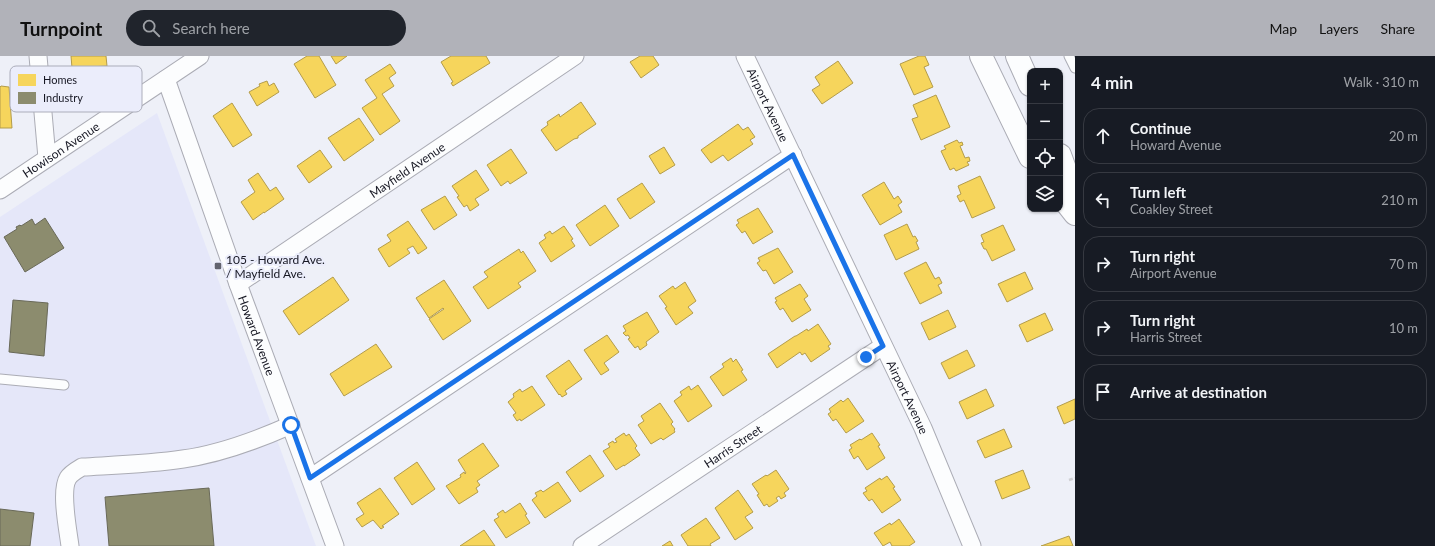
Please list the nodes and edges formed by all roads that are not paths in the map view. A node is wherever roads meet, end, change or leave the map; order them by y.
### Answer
1 (38, 56) edge
2 (200, 56) edge
3 (575, 56) edge
4 (745, 56) edge
5 (981, 56) edge
6 (1017, 56) edge
7 (1069, 56) edge
8 (39, 66) edge
9 (1075, 68) edge
10 (1027, 78) edge
11 (166, 79) junction
12 (142, 95) edge
13 (43, 112) edge
14 (116, 112) edge
15 (1027, 151) edge
16 (793, 155) junction
17 (47, 158) junction
18 (1063, 163) edge
19 (0, 190) edge
20 (1075, 196) edge
21 (1063, 199) edge
22 (1075, 214) edge
23 (238, 284) junction
24 (883, 346) junction
25 (0, 379) edge
26 (64, 385) dead end
27 (291, 425) junction
28 (310, 478) junction
29 (70, 546) edge
30 (335, 546) edge
31 (582, 546) edge
32 (972, 546) edge

1 - 8 street
2 - 11 street, Howison Avenue
3 - 23 street, Mayfield Avenue
4 - 16 street, Airport Avenue
5 - 15 main road
6 - 10 main road
7 - 9 lane
11 - 12 street, Howison Avenue
11 - 23 street, Howard Avenue
13 - 17 street
14 - 17 street, Howison Avenue
16 - 24 street, Airport Avenue
16 - 28 street
17 - 19 street, Howison Avenue
18 - 20 main road
21 - 22 main road
23 - 27 street, Howard Avenue
24 - 31 street, Harris Street
24 - 32 street, Airport Avenue
25 - 26 lane
27 - 28 street, Howard Avenue
27 - 29 street
28 - 30 street, Howard Avenue

